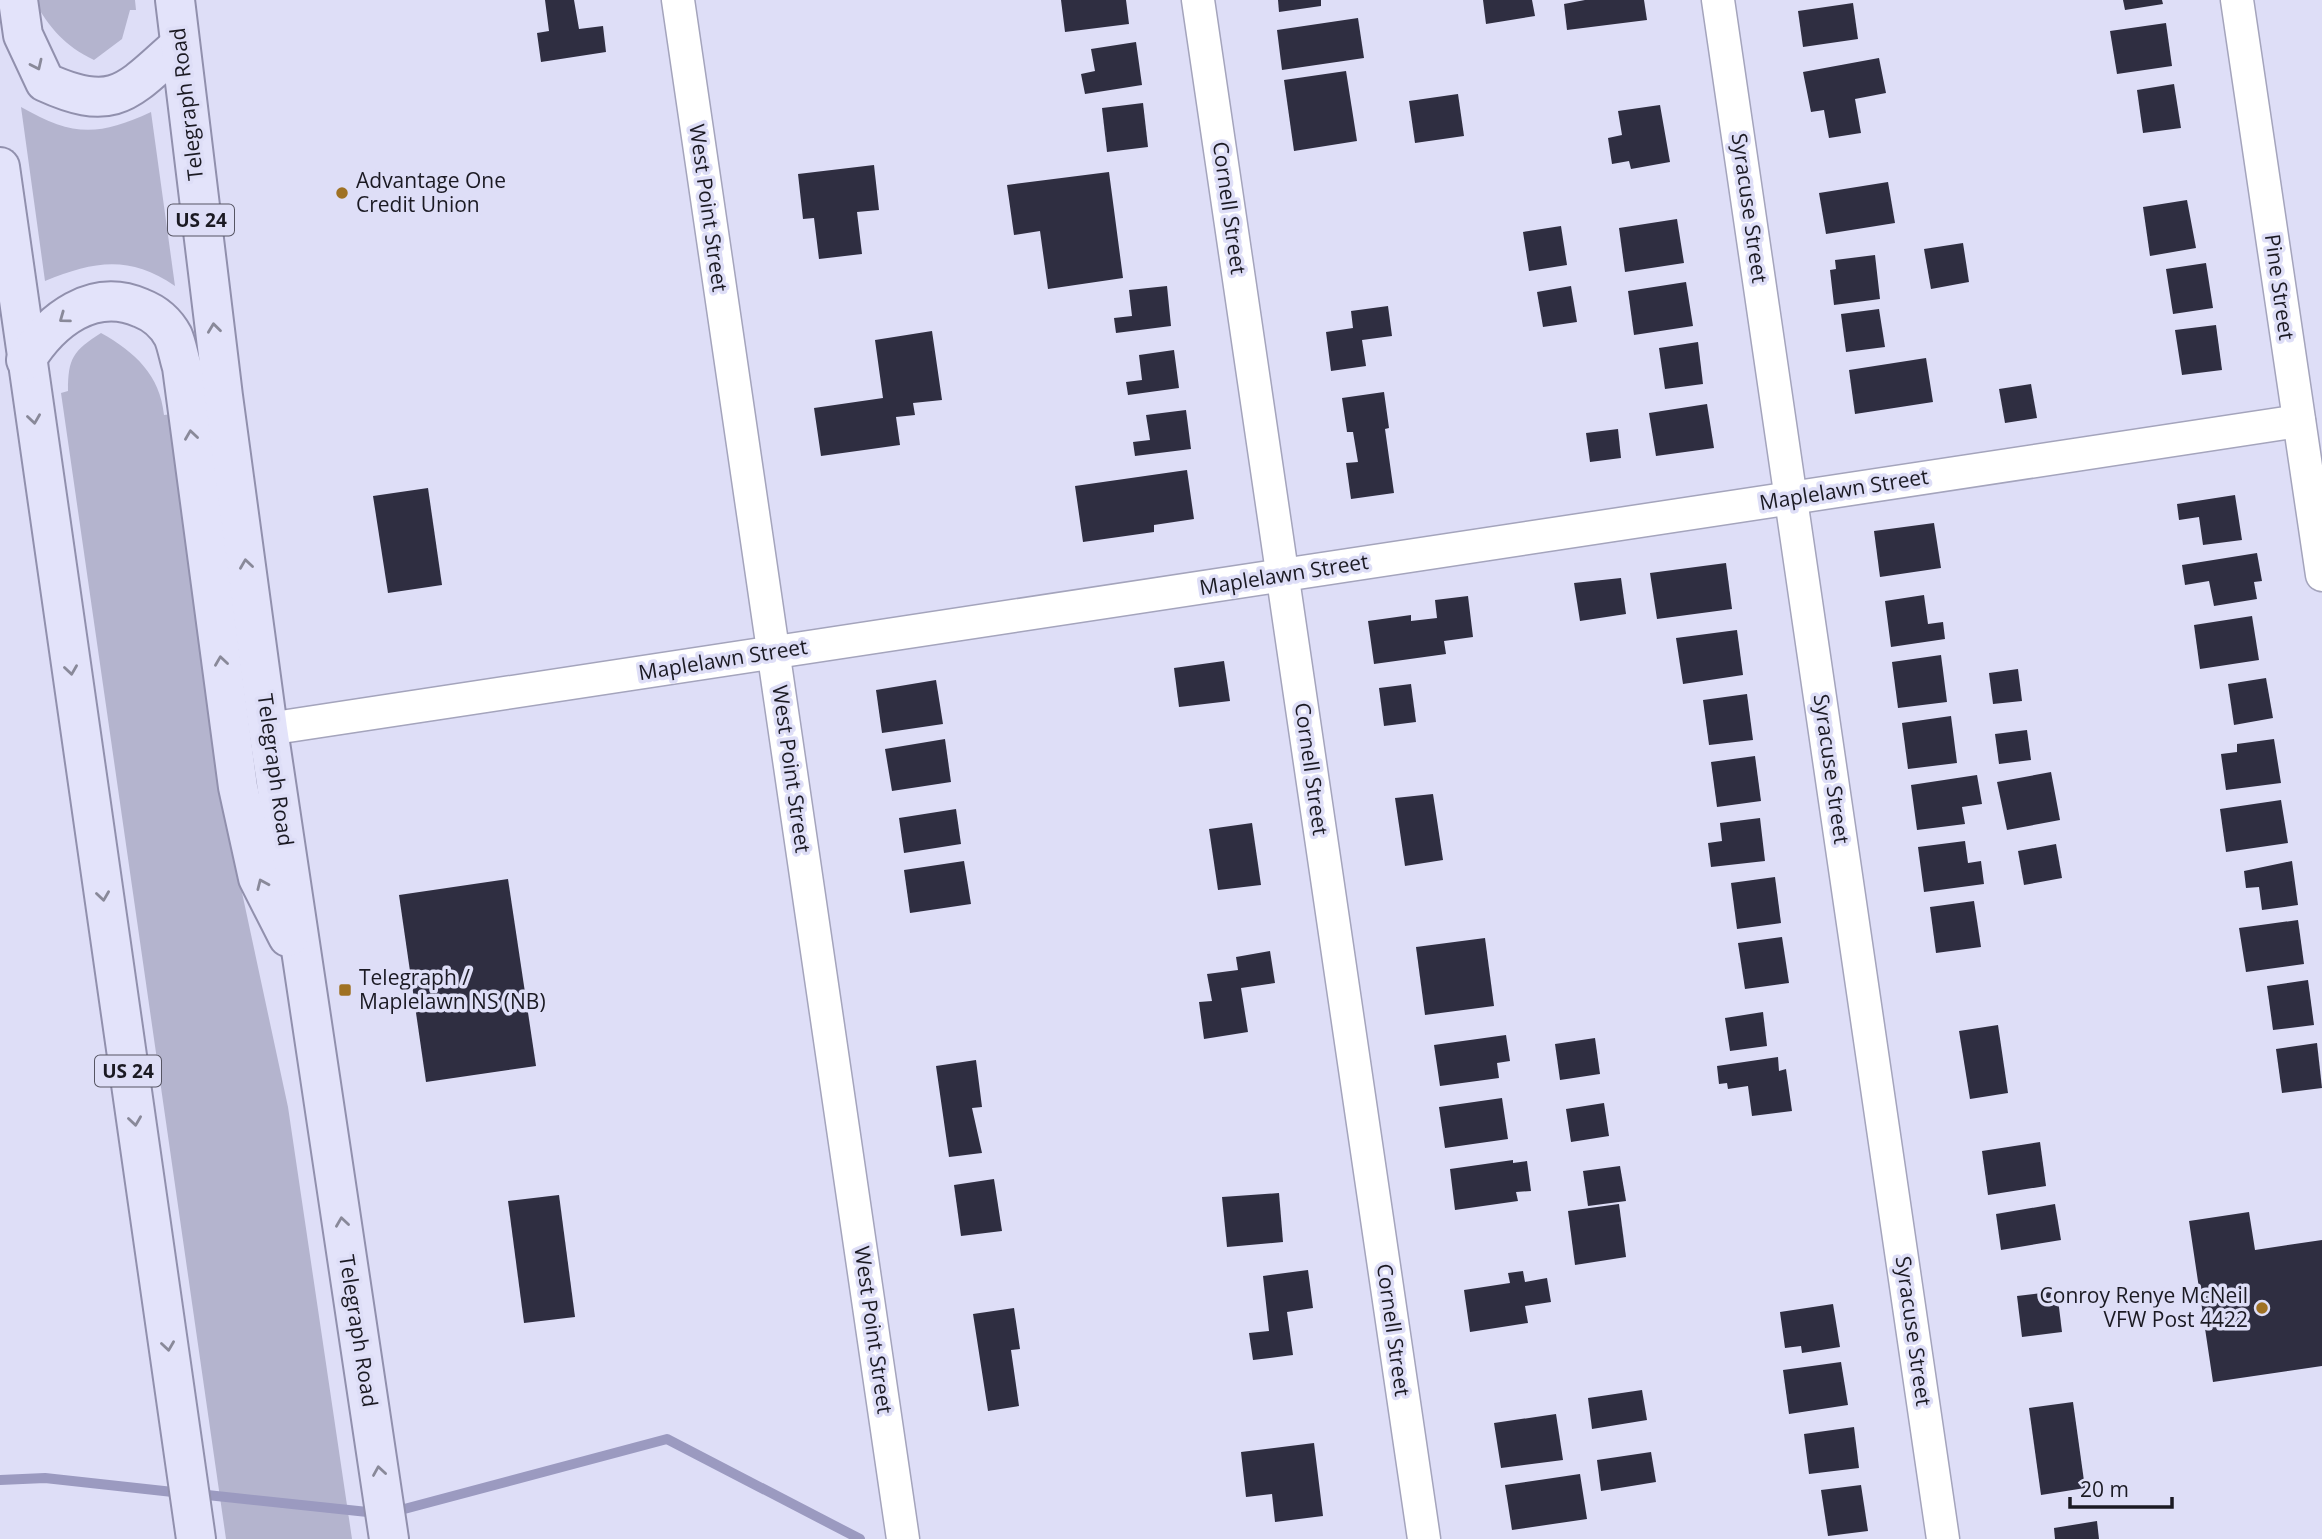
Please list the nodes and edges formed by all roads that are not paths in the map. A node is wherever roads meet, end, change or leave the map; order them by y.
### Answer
1 (18, 0) edge
2 (174, 0) edge
3 (678, 0) edge
4 (1198, 0) edge
5 (1718, 0) edge
6 (2237, 0) edge
7 (180, 45) junction
8 (0, 167) edge
9 (26, 360) junction
10 (2299, 421) junction
11 (1791, 498) junction
12 (1283, 575) junction
13 (2322, 575) edge
14 (774, 653) junction
15 (268, 729) junction
16 (304, 967) junction
17 (196, 1539) edge
18 (389, 1539) edge
19 (904, 1539) edge
20 (1424, 1539) edge
21 (1943, 1539) edge

1 -> 7 main road
2 - 7 main road, Telegraph Road / US 24
3 - 14 street, West Point Street
4 - 12 street, Cornell Street
5 - 11 street, Syracuse Street
6 - 10 street, Pine Street
15 -> 7 main road, Telegraph Road / US 24
8 - 9 main road, US 24
16 -> 9 main road
9 -> 17 main road, US 24
10 - 11 street, Maplelawn Street
10 - 13 street, Pine Street
11 - 12 street, Maplelawn Street
11 - 21 street, Syracuse Street
12 - 14 street, Maplelawn Street
12 - 20 street, Cornell Street
14 - 15 street, Maplelawn Street
14 - 19 street, West Point Street
15 - 16 main road, Telegraph Road / US 24
18 -> 16 main road, Telegraph Road / US 24

